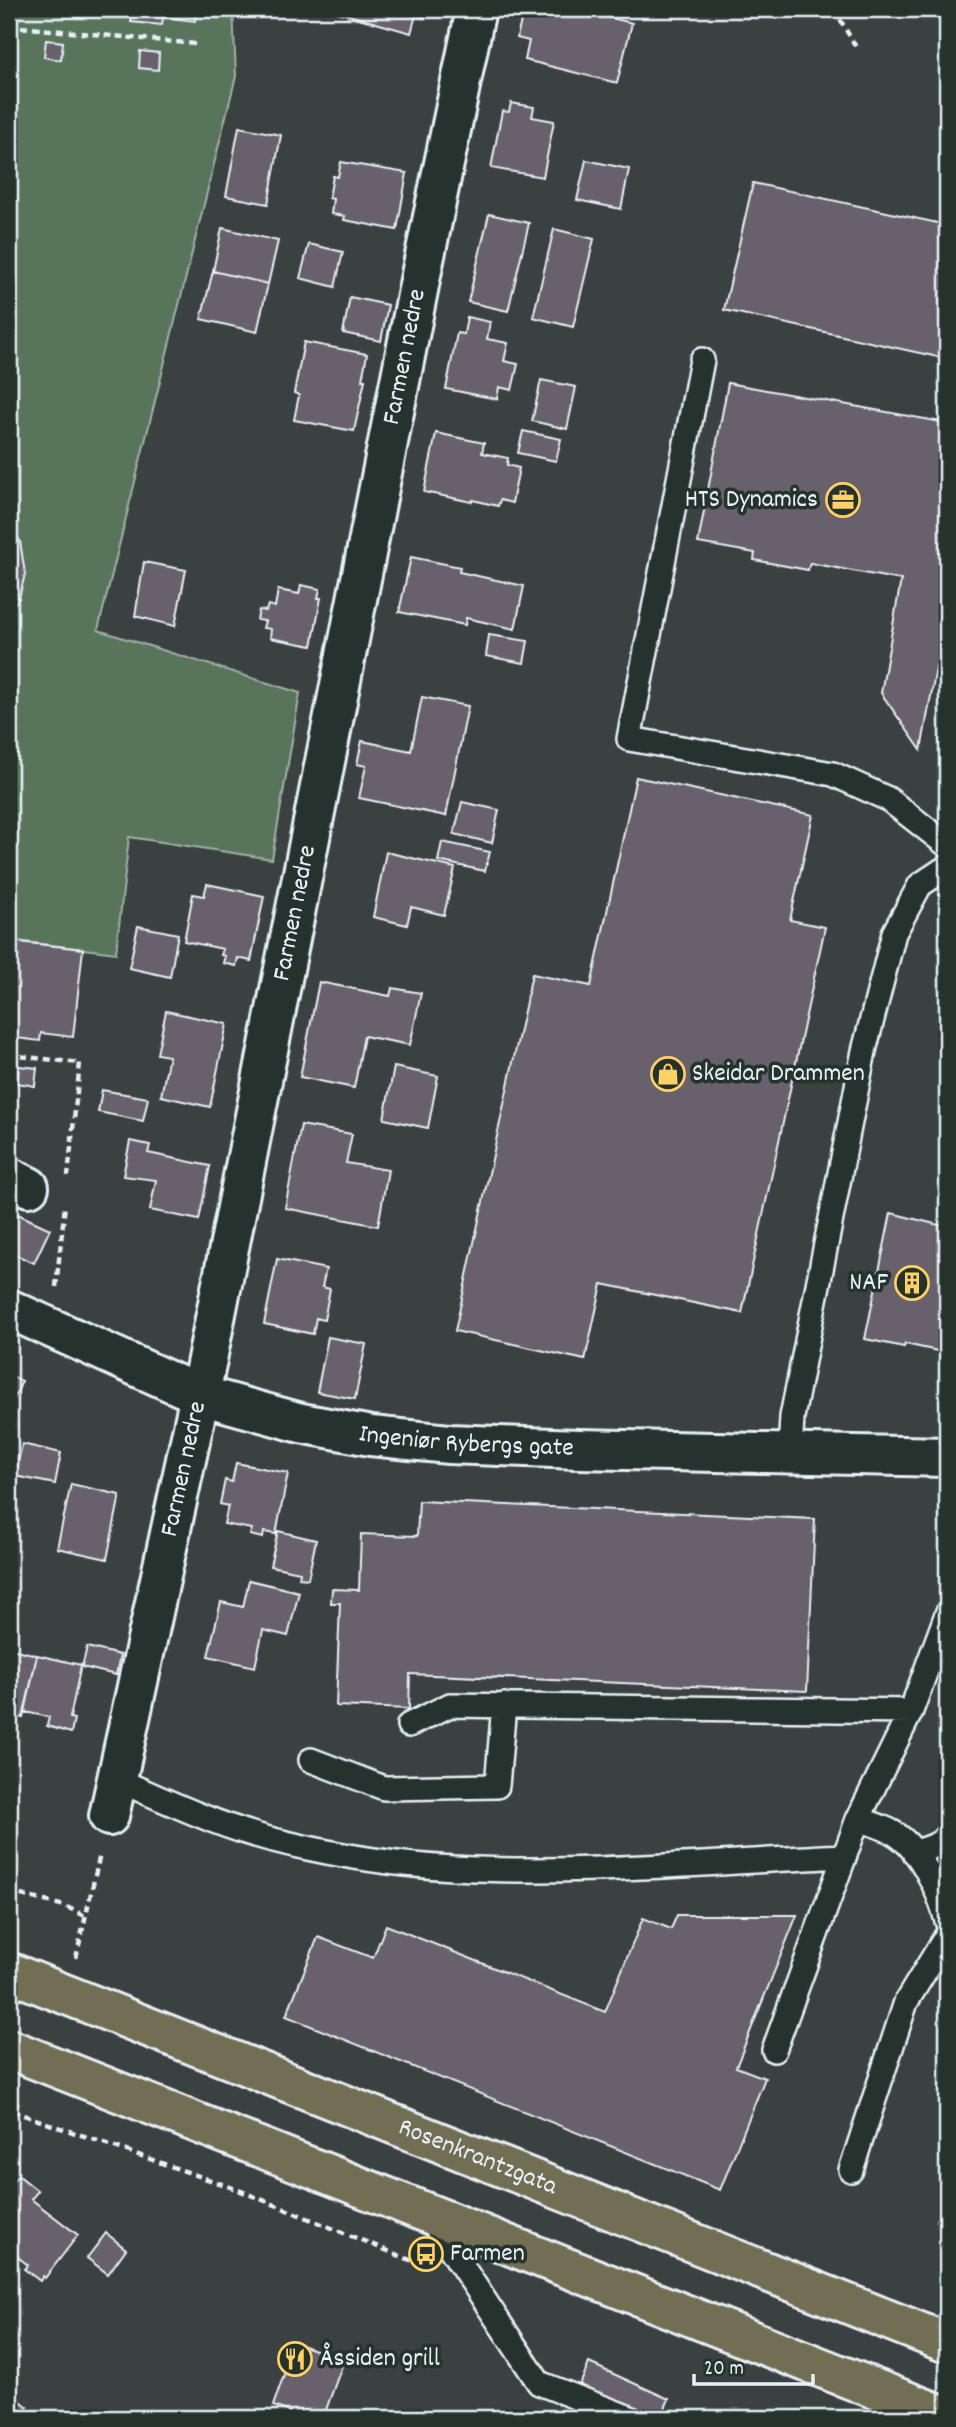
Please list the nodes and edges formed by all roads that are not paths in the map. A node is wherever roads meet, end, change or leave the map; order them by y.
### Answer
1 (476, 9) edge
2 (702, 360) dead end
3 (947, 845) edge
4 (947, 867) edge
5 (9, 1309) edge
6 (200, 1395) junction
7 (790, 1453) junction
8 (947, 1457) edge
9 (947, 1614) edge
10 (504, 1705) junction
11 (911, 1711) junction
12 (409, 1726) dead end
13 (311, 1760) dead end
14 (113, 1798) joint
15 (858, 1819) junction
16 (947, 1835) edge
17 (914, 1852) junction
18 (845, 1856) junction
19 (944, 1896) edge
20 (947, 1920) edge
21 (947, 1935) edge
22 (9, 1972) edge
23 (9, 2049) edge
24 (774, 2050) dead end
25 (851, 2170) dead end
26 (427, 2214) junction
27 (947, 2343) edge
28 (947, 2417) edge
29 (630, 2418) edge

1 - 6 street, Farmen nedre
2 - 3 lane
4 - 7 lane
5 - 6 street, Ingeniør Rybergs gate
6 - 7 street, Ingeniør Rybergs gate
6 - 14 street, Farmen nedre
7 - 8 street, Ingeniør Rybergs gate
9 - 11 lane
10 - 11 lane
10 - 12 lane
10 - 13 lane
11 - 15 lane
14 - 18 lane
15 - 17 lane
15 - 18 lane
16 - 17 lane
17 - 19 lane
18 - 24 lane
19 - 20 lane
21 - 25 lane
22 - 27 main road, Rosenkrantzgata
23 - 26 main road
26 - 28 main road
26 - 29 lane

